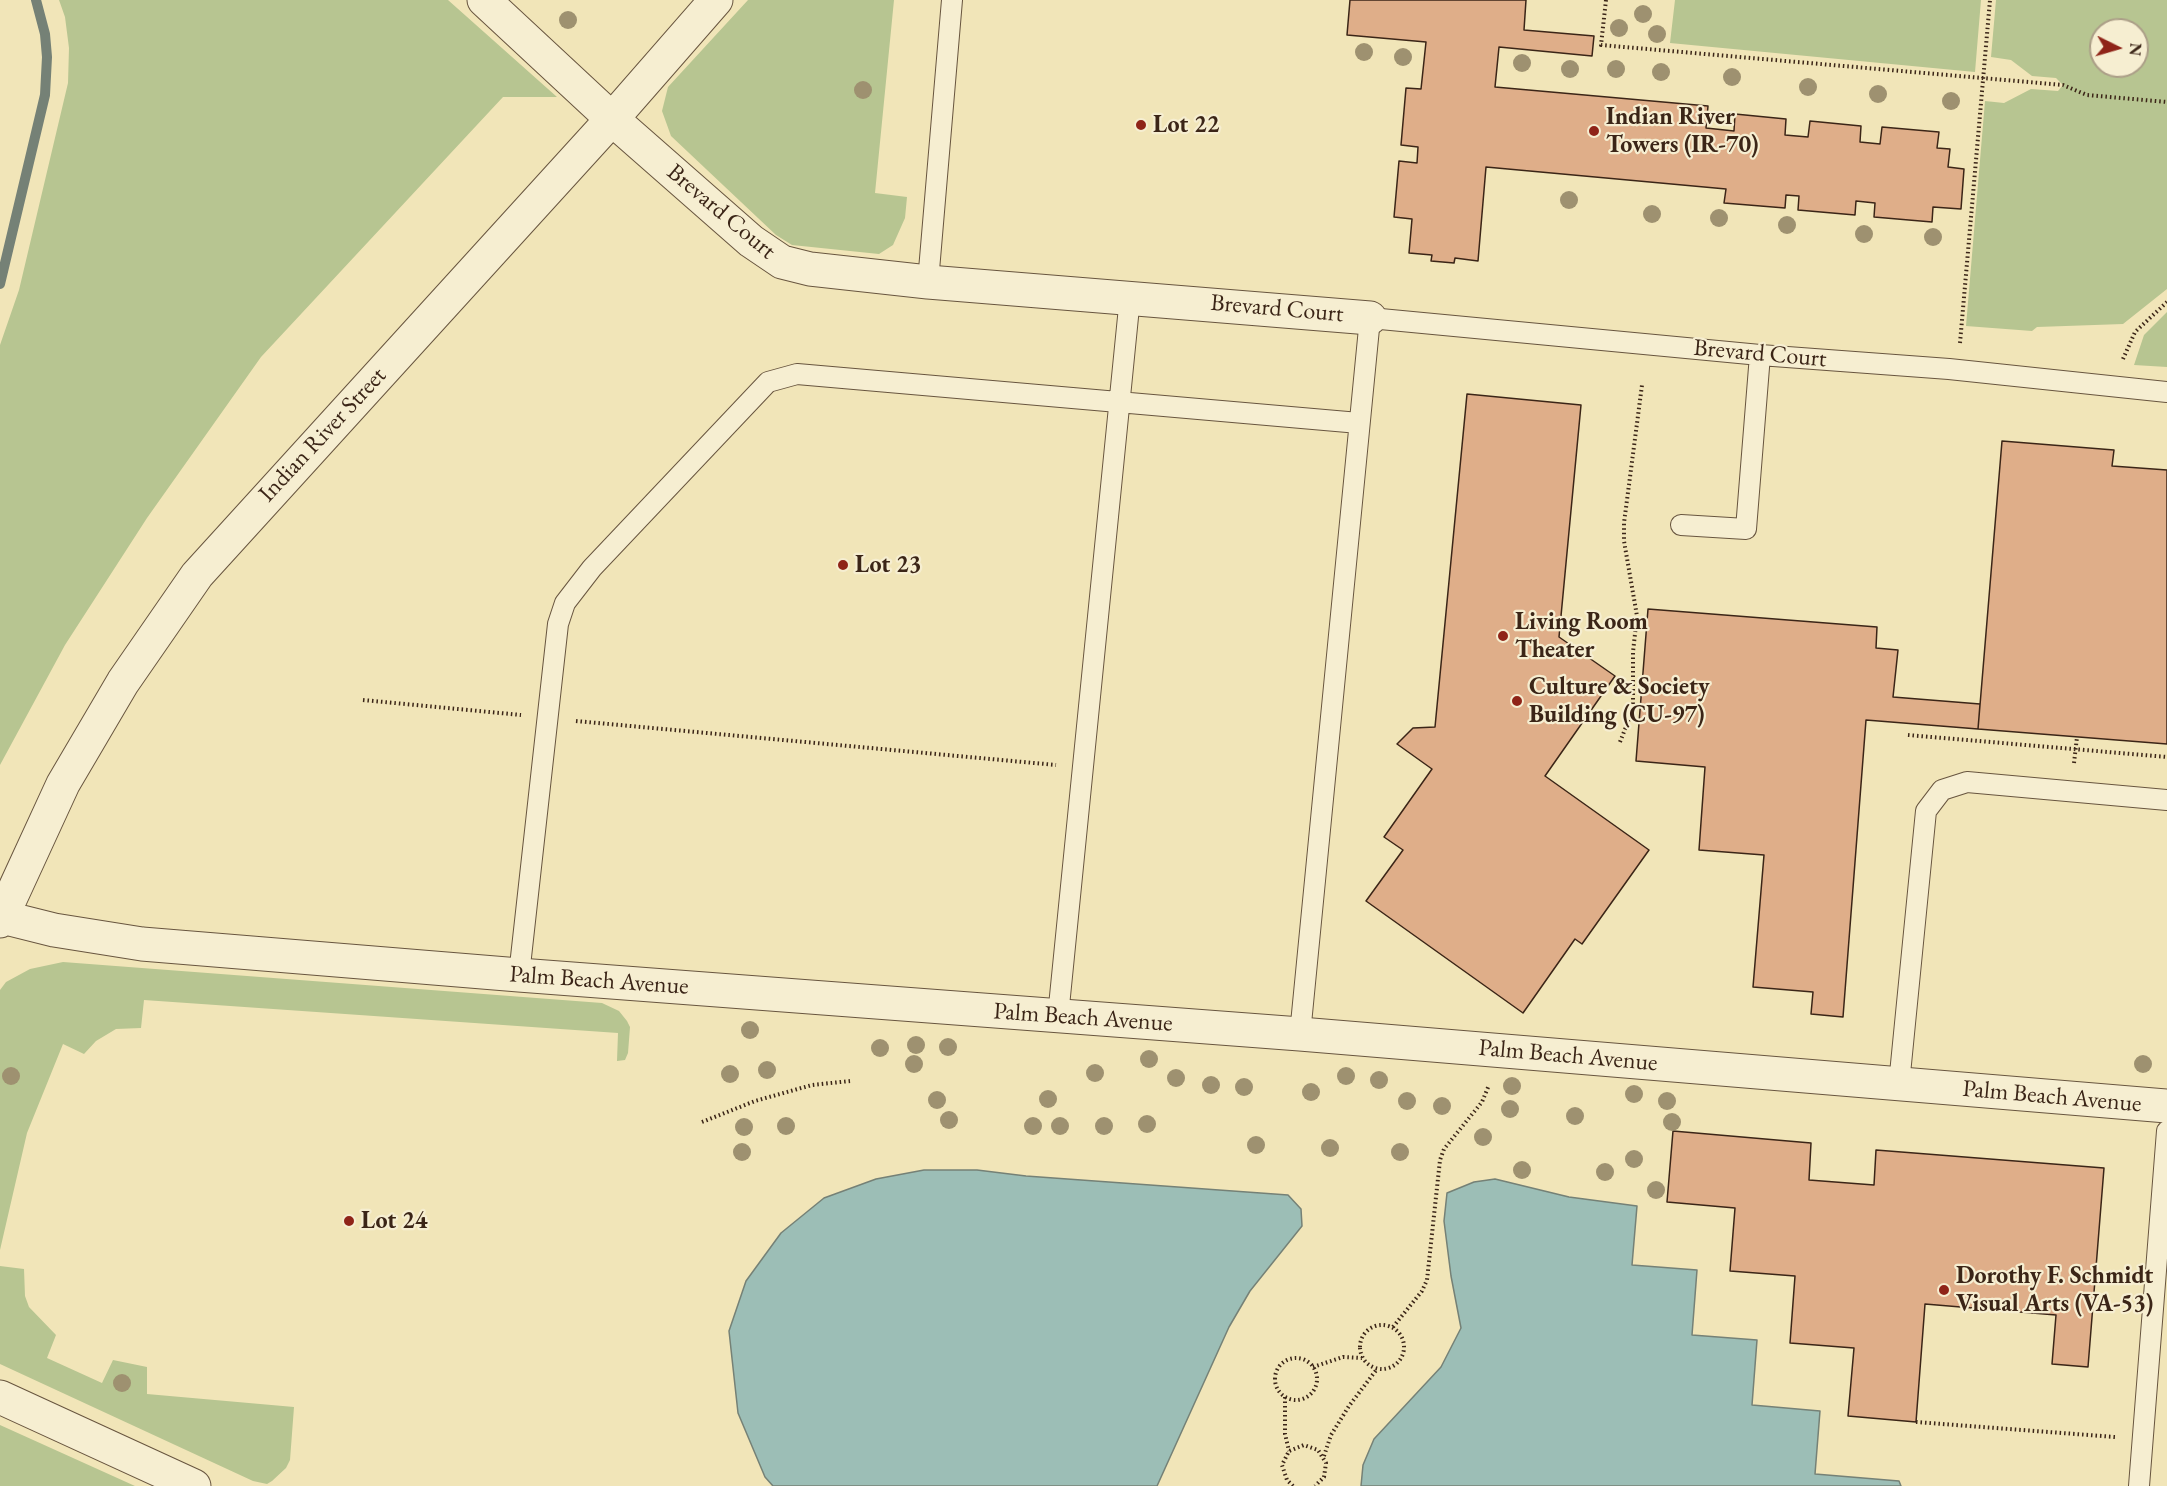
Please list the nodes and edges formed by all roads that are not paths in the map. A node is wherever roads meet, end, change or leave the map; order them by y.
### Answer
1 (484, 0) edge
2 (716, 0) edge
3 (952, 0) edge
4 (612, 119) junction
5 (928, 282) junction
6 (1130, 297) junction
7 (1370, 318) junction
8 (1761, 355) junction
9 (2167, 392) edge
10 (1121, 402) junction
11 (1359, 423) junction
12 (1681, 525) dead end
13 (2167, 800) edge
14 (1, 919) edge
15 (519, 975) junction
16 (1058, 1016) junction
17 (1300, 1034) junction
18 (1899, 1084) junction
19 (2167, 1106) edge
20 (2167, 1131) edge
21 (0, 1397) edge
22 (194, 1486) edge
23 (2139, 1486) edge

1 - 4 street, Brevard Court
2 - 4 street, Indian River Street
3 - 5 lane
4 - 5 street, Brevard Court
4 - 14 street, Indian River Street
5 - 6 street, Brevard Court
6 - 7 street, Brevard Court
6 - 10 lane
7 - 8 lane, Brevard Court
7 - 11 lane
8 - 9 lane, Brevard Court
8 - 12 lane
10 - 11 lane
10 - 15 lane
10 - 16 lane
11 - 17 lane
13 - 18 lane
14 - 15 street, Palm Beach Avenue
15 - 16 street, Palm Beach Avenue
16 - 17 street, Palm Beach Avenue
17 - 18 street, Palm Beach Avenue
18 - 19 street, Palm Beach Avenue
20 - 23 lane
21 - 22 street

